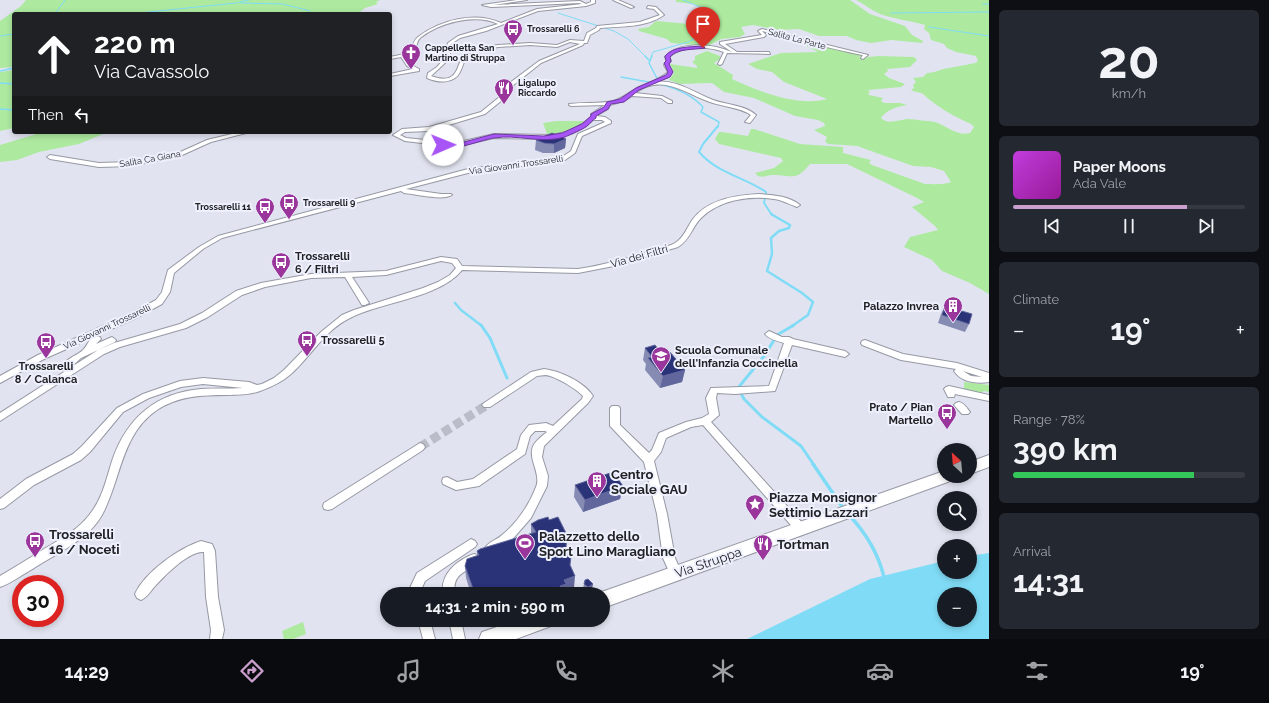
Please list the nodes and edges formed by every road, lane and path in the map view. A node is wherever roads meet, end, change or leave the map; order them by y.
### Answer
1 (525, 0) edge
2 (593, 0) edge
3 (615, 0) edge
4 (585, 5) junction
5 (632, 7) dead end
6 (646, 8) dead end
7 (501, 24) junction
8 (582, 42) junction
9 (726, 52) junction
10 (734, 53) junction
11 (769, 53) dead end
12 (406, 55) junction
13 (392, 58) edge
14 (863, 58) dead end
15 (720, 64) dead end
16 (392, 75) edge
17 (655, 82) junction
18 (631, 94) junction
19 (670, 102) dead end
20 (609, 103) junction
21 (571, 105) dead end
22 (594, 117) junction
23 (748, 122) dead end
24 (239, 134) edge
25 (50, 157) dead end
26 (399, 190) junction
27 (449, 195) dead end
28 (797, 205) dead end
29 (460, 268) junction
30 (347, 275) junction
31 (365, 303) dead end
32 (769, 334) dead end
33 (97, 339) dead end
34 (112, 340) dead end
35 (789, 340) junction
36 (864, 343) dead end
37 (87, 351) junction
38 (845, 354) dead end
39 (958, 371) dead end
40 (70, 372) junction
41 (989, 376) edge
42 (989, 379) edge
43 (0, 380) edge
44 (257, 389) junction
45 (951, 395) dead end
46 (989, 398) edge
47 (487, 405) tunnel mouth
48 (615, 408) dead end
49 (0, 418) edge
50 (705, 421) junction
51 (553, 431) junction
52 (420, 447) tunnel mouth
53 (648, 460) junction
54 (989, 461) edge
55 (977, 465) edge
56 (937, 480) edge
57 (446, 481) dead end
58 (0, 505) edge
59 (328, 506) dead end
60 (801, 529) junction
61 (471, 544) dead end
62 (676, 574) junction
63 (0, 582) edge
64 (416, 587) edge
65 (449, 587) edge
66 (141, 594) dead end
67 (610, 598) edge
68 (426, 627) edge
69 (457, 627) edge
70 (524, 627) edge
71 (216, 639) edge
72 (429, 639) edge
73 (460, 639) edge
74 (489, 639) edge

1 - 4 street
2 - 4 street
3 - 5 street
4 - 7 street
6 - 8 street
7 - 8 street
7 - 12 street
8 - 22 street
9 - 10 street
9 - 15 street
9 - 17 street
10 - 11 street
10 - 14 street, Salita La Parte
12 - 13 street
12 - 16 street
17 - 18 street
17 - 23 street
18 - 19 street
18 - 20 street
20 - 21 street
20 - 22 street
22 - 26 street, Via Giovanni Trossarelli
24 - 25 street, Salita Ca Giana
26 - 27 street
26 - 43 street, Via Giovanni Trossarelli
28 - 29 street, Via dei Filtri
29 - 30 street, Via Giovanni Trossarelli
29 - 44 street
30 - 31 street
30 - 40 street, Via Giovanni Trossarelli
32 - 35 street
33 - 37 street
34 - 37 street
35 - 38 street
35 - 50 street
36 - 41 street
37 - 40 street
39 - 42 street
40 - 49 street, Via Giovanni Trossarelli
44 - 58 street
44 - 63 street
45 - 46 street
47 - 51 street
48 - 53 street
50 - 53 street
50 - 60 street
51 - 57 street
51 - 65 street
52 - 59 street
53 - 62 street
54 - 55 street
56 - 60 street, Via Struppa
60 - 62 street, Via Struppa
61 - 64 street
62 - 67 street, Via Struppa
66 - 71 street
68 - 72 street
69 - 73 street
70 - 74 street

